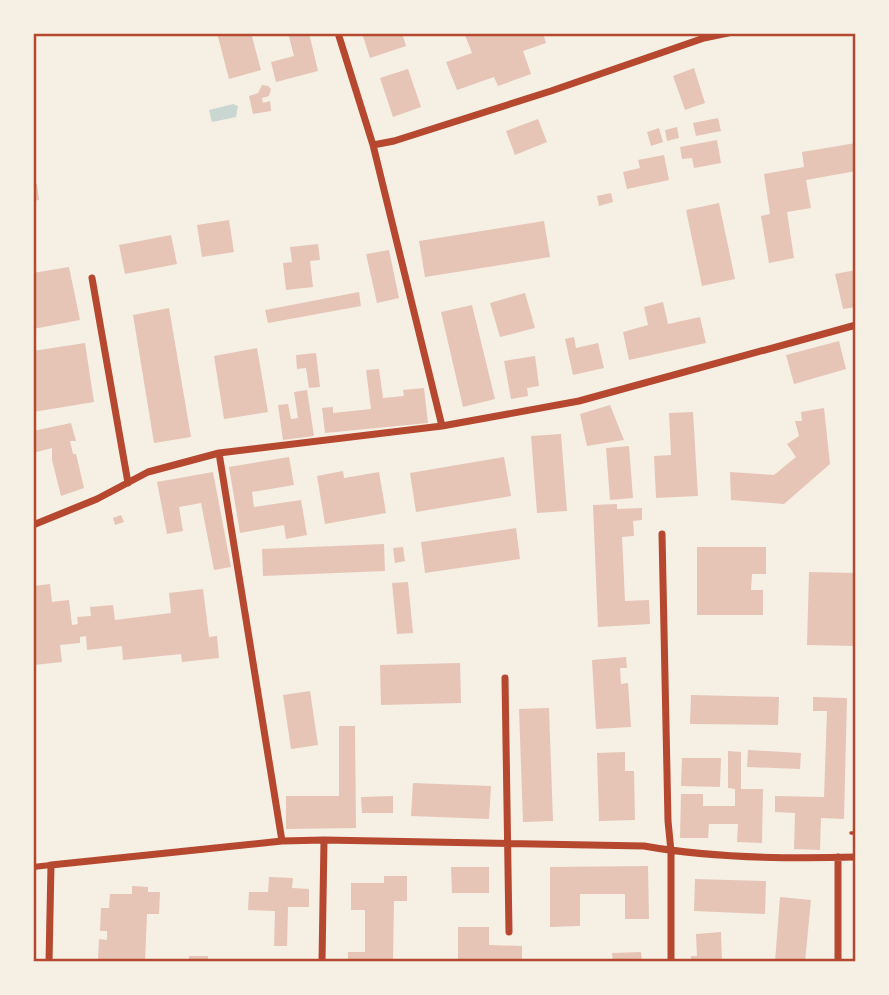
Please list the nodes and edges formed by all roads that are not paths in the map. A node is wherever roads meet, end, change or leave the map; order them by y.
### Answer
1 (338, 33) edge
2 (728, 33) edge
3 (704, 36) edge
4 (373, 145) junction
5 (92, 278) dead end
6 (856, 325) edge
7 (442, 426) junction
8 (219, 453) junction
9 (128, 483) junction
10 (33, 525) edge
11 (662, 534) dead end
12 (505, 678) dead end
13 (324, 840) junction
14 (282, 841) junction
15 (507, 843) junction
16 (671, 851) junction
17 (838, 857) junction
18 (856, 857) edge
19 (51, 865) junction
20 (33, 867) edge
21 (509, 932) dead end
22 (49, 962) edge
23 (322, 962) edge
24 (671, 962) edge
25 (838, 962) edge

1 - 4 street
2 - 3 street
3 - 4 street
4 - 7 street
5 - 9 street
6 - 7 street
7 - 8 street
8 - 9 street
8 - 14 street
9 - 10 street
11 - 16 street
12 - 15 street
13 - 14 street
13 - 15 street
13 - 23 street
14 - 19 street
15 - 16 street
15 - 21 street
16 - 17 street
16 - 24 street
17 - 18 street
17 - 25 street
19 - 20 street
19 - 22 street

